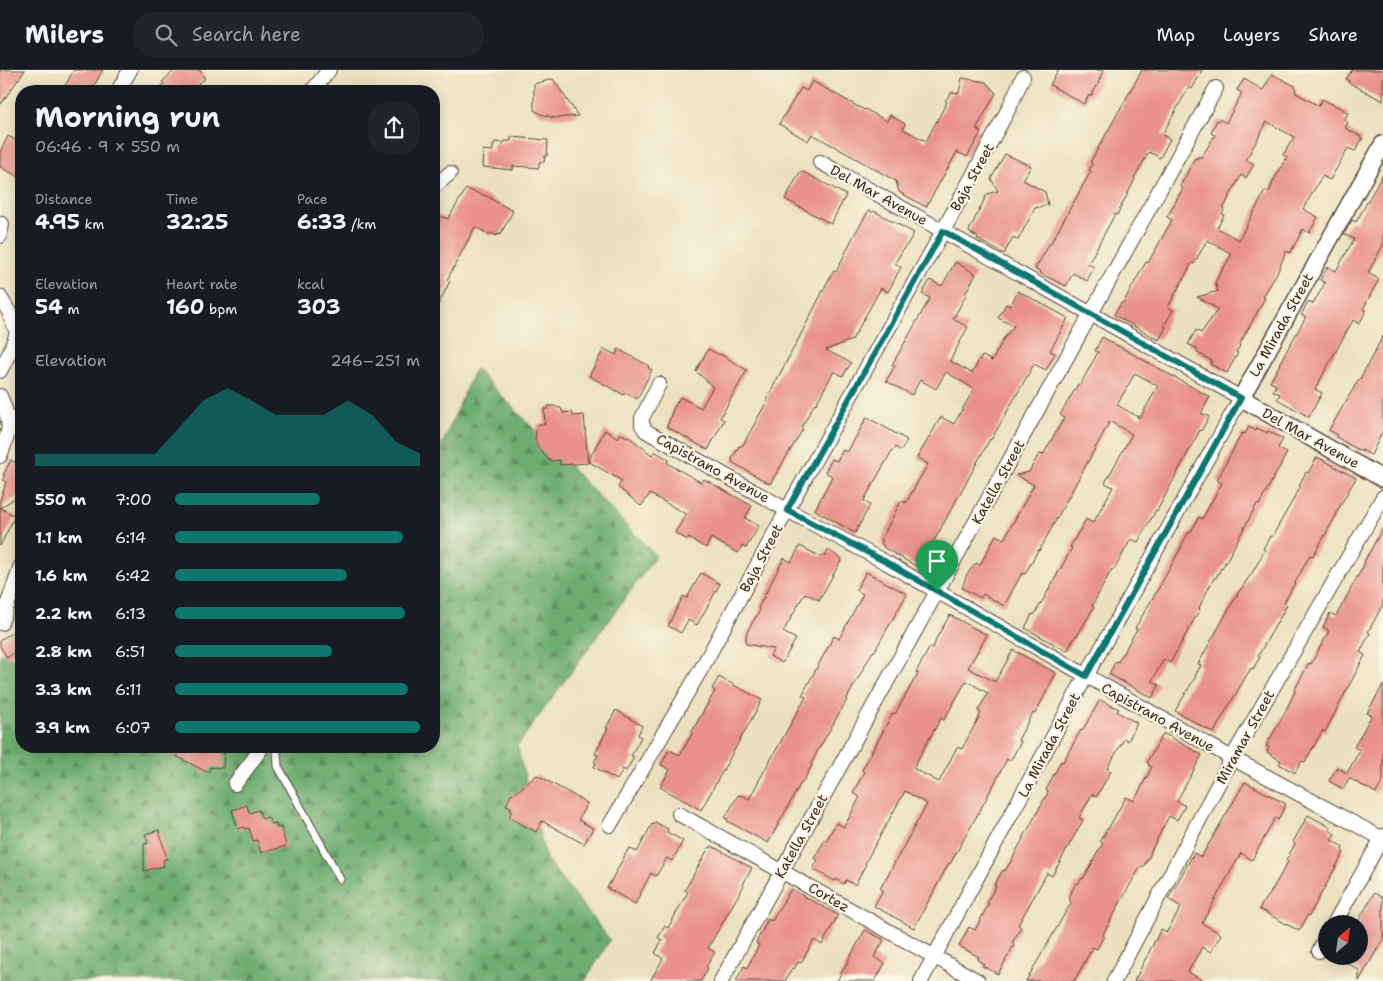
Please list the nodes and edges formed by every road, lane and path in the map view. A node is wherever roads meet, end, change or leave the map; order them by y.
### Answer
1 (130, 70) edge
2 (328, 70) edge
3 (1023, 77) dead end
4 (121, 85) edge
5 (317, 85) edge
6 (1216, 88) dead end
7 (1383, 144) edge
8 (820, 162) dead end
9 (450, 173) dead end
10 (440, 182) edge
11 (943, 231) junction
12 (0, 297) edge
13 (1091, 314) junction
14 (15, 328) edge
15 (15, 338) edge
16 (0, 371) edge
17 (659, 384) dead end
18 (0, 396) edge
19 (1241, 398) junction
20 (0, 456) edge
21 (1383, 479) edge
22 (1383, 497) edge
23 (787, 510) junction
24 (15, 583) edge
25 (937, 591) junction
26 (0, 623) edge
27 (1086, 676) junction
28 (259, 753) edge
29 (277, 753) edge
30 (1232, 758) junction
31 (235, 784) dead end
32 (679, 814) dead end
33 (610, 825) dead end
34 (1383, 838) edge
35 (782, 870) junction
36 (340, 880) dead end
37 (1339, 915) edge
38 (934, 957) junction
39 (721, 981) edge
40 (920, 981) edge
41 (978, 981) edge
42 (1114, 981) edge

1 - 4 street
2 - 5 street
3 - 11 street, Baja Street
6 - 13 street, Katella Street
7 - 19 street, La Mirada Street
8 - 11 street, Del Mar Avenue
9 - 10 street
11 - 13 street, Del Mar Avenue
11 - 23 street, Baja Street
12 - 14 street
13 - 19 street, Del Mar Avenue
13 - 25 street, Katella Street
15 - 16 street
17 - 23 street, Capistrano Avenue
18 - 20 street
19 - 21 street, Del Mar Avenue
19 - 27 street, La Mirada Street
22 - 30 street, Miramar Street
23 - 25 street, Capistrano Avenue
23 - 33 street, Baja Street
24 - 26 street
25 - 27 street, Capistrano Avenue
25 - 35 street, Katella Street
27 - 30 street, Capistrano Avenue
27 - 38 street, La Mirada Street
28 - 31 street
29 - 36 lane
30 - 34 street, Capistrano Avenue
30 - 42 street, Miramar Street
32 - 35 street, Cortez
34 - 37 street
35 - 38 street, Cortez
35 - 39 street, Katella Street
38 - 40 street, La Mirada Street
38 - 41 street, Cortez

